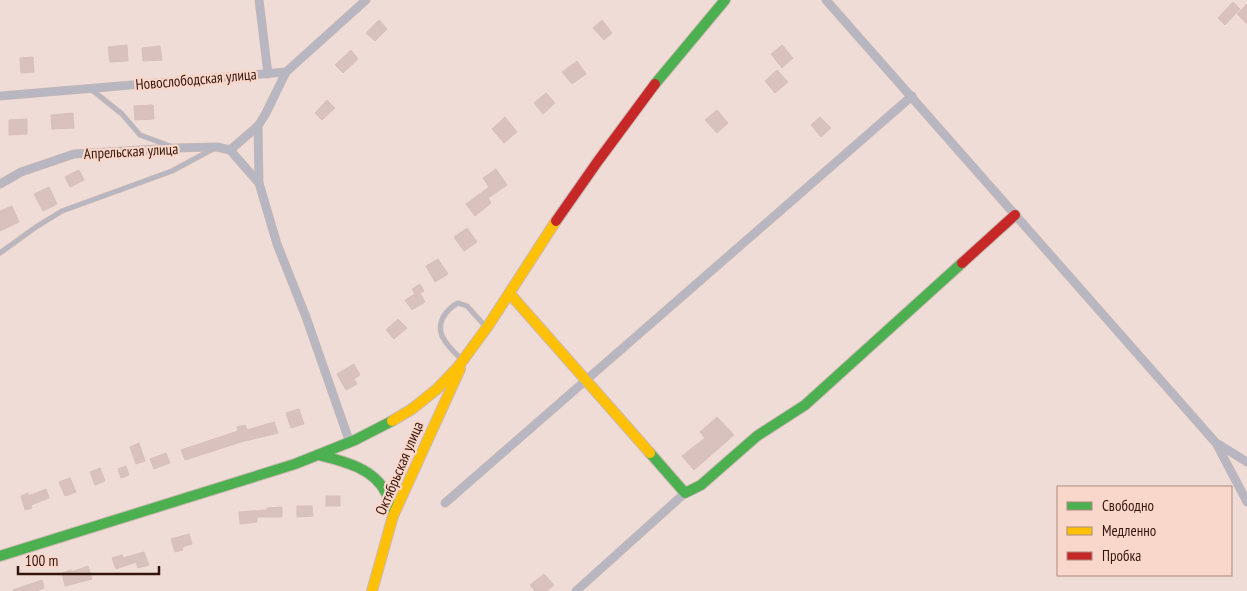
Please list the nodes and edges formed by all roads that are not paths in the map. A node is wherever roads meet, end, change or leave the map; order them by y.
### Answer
1 (259, 0) edge
2 (366, 0) edge
3 (725, 0) edge
4 (826, 0) edge
5 (286, 72) junction
6 (268, 74) junction
7 (89, 88) junction
8 (0, 96) edge
9 (912, 96) junction
10 (258, 126) junction
11 (217, 147) junction
12 (174, 148) junction
13 (230, 150) junction
14 (258, 183) junction
15 (0, 184) edge
16 (1015, 215) junction
17 (0, 253) edge
18 (510, 294) junction
19 (487, 327) junction
20 (464, 362) junction
21 (586, 380) junction
22 (350, 443) junction
23 (1216, 443) junction
24 (319, 455) junction
25 (1247, 462) edge
26 (685, 493) junction
27 (1247, 502) edge
28 (445, 503) dead end
29 (393, 516) junction
30 (0, 556) edge
31 (372, 591) edge
32 (576, 591) edge

1 - 6 street
2 - 5 street
3 - 18 street
4 - 9 street
5 - 6 street, Новослободская улица
5 - 10 street
6 - 7 street, Новослободская улица
7 - 8 street, Новослободская улица
7 - 12 lane
9 - 16 street
9 - 21 street
10 - 13 street
10 - 14 street
11 - 12 street, Апрельская улица
11 - 13 street, Апрельская улица
11 - 17 lane
12 - 15 street, Апрельская улица
13 - 14 street
14 - 22 street
16 - 23 street
16 - 26 street
18 - 19 street
18 - 21 street
19 - 20 street
19 - 20 lane
20 - 22 street
20 - 29 street, Октябрьская улица
21 - 26 street
21 - 28 street
22 - 24 street
23 - 25 street
23 - 27 street
24 - 29 street
24 - 30 street
26 - 32 street
29 - 31 street, Октябрьская улица

